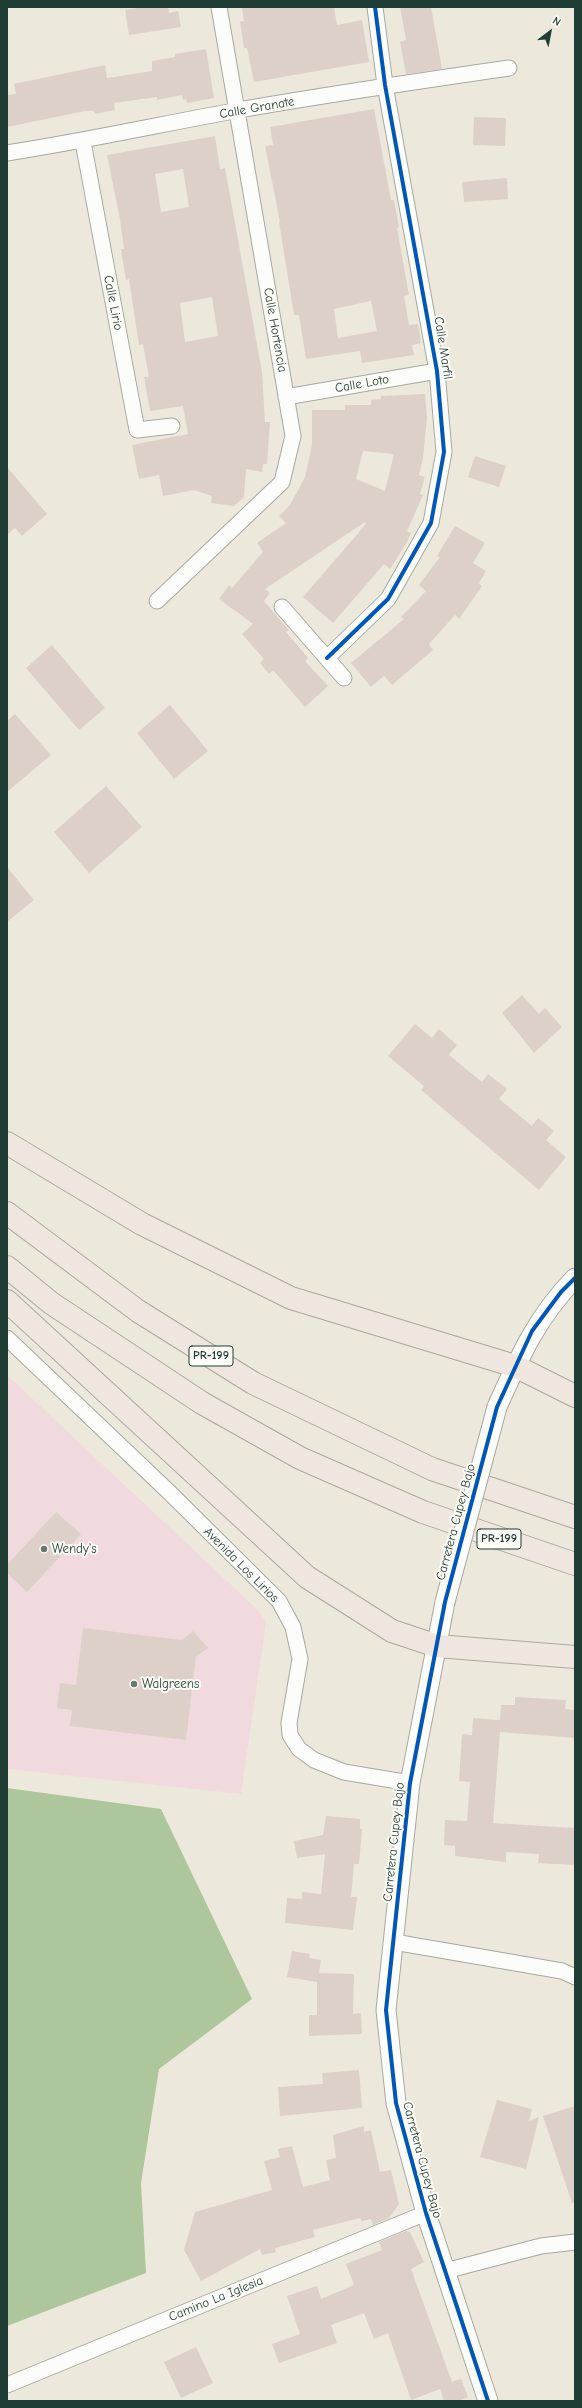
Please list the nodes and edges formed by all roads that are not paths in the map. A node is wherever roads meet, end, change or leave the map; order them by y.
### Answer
1 (219, 7) edge
2 (375, 7) edge
3 (509, 68) dead end
4 (385, 86) junction
5 (238, 111) junction
6 (83, 142) junction
7 (7, 153) edge
8 (437, 371) junction
9 (286, 397) junction
10 (172, 426) dead end
11 (157, 601) dead end
12 (282, 607) dead end
13 (327, 658) junction
14 (344, 678) dead end
15 (7, 1142) edge
16 (7, 1213) edge
17 (7, 1267) edge
18 (575, 1278) edge
19 (7, 1301) edge
20 (7, 1338) edge
21 (515, 1366) junction
22 (575, 1396) edge
23 (575, 1517) edge
24 (575, 1564) edge
25 (437, 1646) junction
26 (575, 1657) edge
27 (410, 1783) junction
28 (394, 1942) junction
29 (575, 1977) edge
30 (426, 2213) junction
31 (575, 2242) edge
32 (445, 2271) junction
33 (7, 2384) edge
34 (488, 2401) edge

1 - 5 street, Calle Hortencia
2 - 4 street, Calle Marfil
3 - 4 street, Calle Granate
4 - 5 street, Calle Granate
4 - 8 street, Calle Marfil
5 - 6 street, Calle Granate
5 - 9 street, Calle Hortencia
6 - 7 street, Calle Granate
6 - 10 street, Calle Lirio
8 - 9 street, Calle Loto
8 - 13 street, Calle Marfil
9 - 11 street, Calle Hortencia
12 - 13 street
13 - 14 street
15 - 21 main road
16 - 23 main road, PR-199
17 - 24 main road, PR-199
18 - 21 street, Carretera Cupey Bajo
19 - 25 main road
20 - 27 street, Avenida Los Lirios
21 - 22 main road
21 - 25 street, Carretera Cupey Bajo, bridge
25 - 26 main road
25 - 27 street, Carretera Cupey Bajo
27 - 28 street, Carretera Cupey Bajo
28 - 29 street
28 - 30 street, Carretera Cupey Bajo
30 - 32 street, Carretera Cupey Bajo
30 - 33 street, Camino La Iglesia
31 - 32 street
32 - 34 street, Carretera Cupey Bajo

